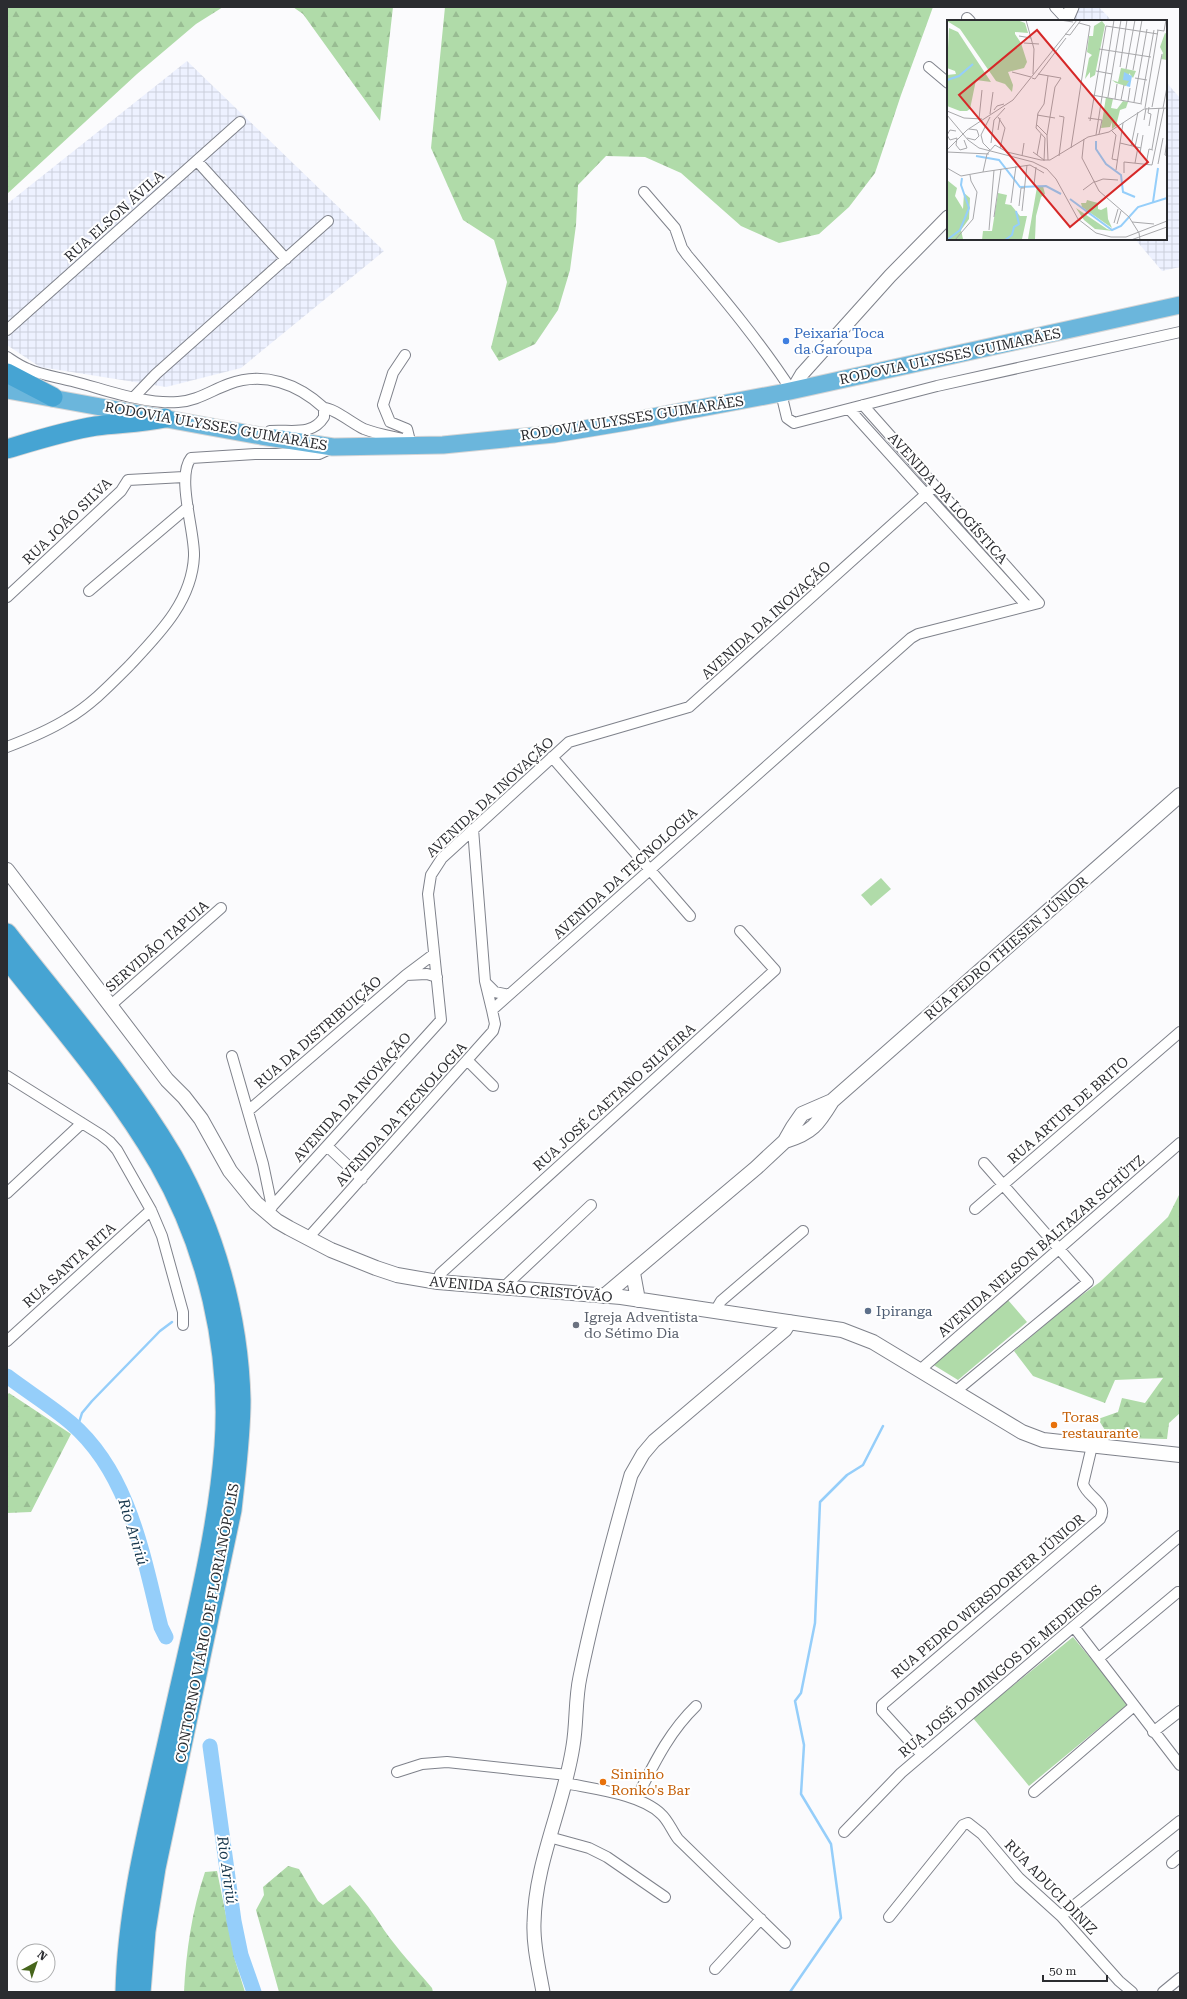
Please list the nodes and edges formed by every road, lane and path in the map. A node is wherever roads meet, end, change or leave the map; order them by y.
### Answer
1 (1055, 7) edge
2 (1072, 7) edge
3 (1065, 20) edge
4 (1066, 20) edge
5 (929, 67) dead end
6 (947, 83) edge
7 (240, 122) dead end
8 (197, 161) junction
9 (644, 192) dead end
10 (947, 218) edge
11 (328, 221) dead end
12 (286, 259) junction
13 (1180, 305) edge
14 (7, 330) edge
15 (1180, 332) edge
16 (405, 355) dead end
17 (7, 356) edge
18 (7, 373) edge
19 (7, 390) edge
20 (786, 392) junction
21 (53, 397) junction
22 (134, 397) junction
23 (863, 406) junction
24 (324, 408) junction
25 (849, 409) junction
26 (165, 418) junction
27 (262, 436) junction
28 (411, 446) junction
29 (334, 447) junction
30 (7, 449) edge
31 (184, 477) junction
32 (935, 486) junction
33 (926, 494) junction
34 (188, 507) junction
35 (89, 591) dead end
36 (7, 597) edge
37 (1039, 603) joint
38 (1027, 606) junction
39 (7, 747) edge
40 (552, 757) junction
41 (1180, 795) edge
42 (473, 829) junction
43 (7, 870) edge
44 (650, 870) junction
45 (221, 908) dead end
46 (690, 916) dead end
47 (7, 923) edge
48 (740, 931) dead end
49 (7, 933) edge
50 (434, 954) junction
51 (14, 955) edge
52 (406, 975) junction
53 (437, 977) junction
54 (487, 984) junction
55 (509, 995) junction
56 (111, 1005) junction
57 (495, 1007) junction
58 (1180, 1032) edge
59 (232, 1056) dead end
60 (468, 1060) junction
61 (7, 1076) edge
62 (492, 1086) dead end
63 (832, 1101) junction
64 (811, 1110) junction
65 (248, 1111) junction
66 (820, 1121) junction
67 (82, 1123) junction
68 (797, 1131) junction
69 (1180, 1143) edge
70 (328, 1146) junction
71 (984, 1163) dead end
72 (362, 1179) junction
73 (1003, 1185) junction
74 (7, 1193) edge
75 (591, 1205) dead end
76 (975, 1209) dead end
77 (150, 1210) junction
78 (269, 1210) junction
79 (803, 1231) dead end
80 (308, 1238) junction
81 (1058, 1248) junction
82 (633, 1273) junction
83 (438, 1282) junction
84 (504, 1287) junction
85 (604, 1296) junction
86 (638, 1300) junction
87 (715, 1311) junction
88 (790, 1322) junction
89 (183, 1324) dead end
90 (7, 1341) edge
91 (920, 1370) junction
92 (956, 1391) junction
93 (1092, 1446) junction
94 (1180, 1455) edge
95 (1180, 1536) edge
96 (1178, 1592) dead end
97 (1074, 1627) junction
98 (1099, 1658) junction
99 (696, 1706) dead end
100 (1134, 1706) junction
101 (1180, 1711) edge
102 (1153, 1732) junction
103 (922, 1755) junction
104 (1180, 1765) edge
105 (397, 1772) dead end
106 (566, 1779) junction
107 (1034, 1792) dead end
108 (636, 1799) junction
109 (1180, 1821) edge
110 (844, 1832) dead end
111 (549, 1837) junction
112 (665, 1897) dead end
113 (1061, 1916) junction
114 (889, 1918) dead end
115 (760, 1919) junction
116 (784, 1942) dead end
117 (714, 1969) dead end
118 (1180, 1978) edge
119 (125, 1992) edge
120 (141, 1992) edge
121 (543, 1992) edge
122 (1132, 1992) edge
123 (1163, 1992) edge

1 - 3 street
2 - 4 street
5 - 6 street
7 - 8 street, RUA ELSON ÁVILA
8 - 12 street
8 - 14 street, RUA ELSON ÁVILA
9 - 20 street
10 - 20 street
11 - 12 street
12 - 22 street
13 - 20 highway, RODOVIA ULYSSES GUIMARÃES
15 - 23 street
16 - 28 street
17 - 22 street
18 - 21 highway
19 - 21 highway, RODOVIA ULYSSES GUIMARÃES
20 - 25 street
20 - 28 highway, RODOVIA ULYSSES GUIMARÃES
21 - 26 highway, RODOVIA ULYSSES GUIMARÃES
22 - 24 street
23 - 25 street
23 - 32 street, AVENIDA DA LOGÍSTICA
24 - 27 street
24 - 28 street
25 - 33 street, AVENIDA DA LOGÍSTICA
26 - 27 highway, RODOVIA ULYSSES GUIMARÃES
26 - 30 highway
27 - 29 highway, RODOVIA ULYSSES GUIMARÃES
28 - 29 highway, RODOVIA ULYSSES GUIMARÃES
29 - 31 street
31 - 34 street
31 - 36 street, RUA JOÃO SILVA
32 - 33 street, AVENIDA DA INOVAÇÃO
32 - 37 street, AVENIDA DA LOGÍSTICA
33 - 38 street, AVENIDA DA LOGÍSTICA
33 - 40 street, AVENIDA DA INOVAÇÃO
34 - 35 street
34 - 39 street
37 - 38 street, AVENIDA DA TECNOLOGIA
38 - 44 street, AVENIDA DA TECNOLOGIA
40 - 42 street, AVENIDA DA INOVAÇÃO
40 - 44 street
41 - 63 main road, RUA PEDRO THIESEN JÚNIOR
42 - 50 street, AVENIDA DA INOVAÇÃO
42 - 54 street
43 - 56 main road, AVENIDA SÃO CRISTÓVÃO
44 - 46 street
44 - 55 street, AVENIDA DA TECNOLOGIA
45 - 56 street, SERVIDÃO TAPUIA
47 - 51 highway
48 - 83 street, RUA JOSÉ CAETANO SILVEIRA
49 - 51 highway, CONTORNO VIÁRIO DE FLORIANÓPOLIS
50 - 52 street, RUA DA DISTRIBUIÇÃO
50 - 53 street, AVENIDA DA INOVAÇÃO
51 - 119 highway, CONTORNO VIÁRIO DE FLORIANÓPOLIS
51 - 120 highway, CONTORNO VIÁRIO DE FLORIANÓPOLIS
52 - 53 street
52 - 65 street, RUA DA DISTRIBUIÇÃO
53 - 70 street, AVENIDA DA INOVAÇÃO
54 - 55 street
54 - 57 street
55 - 57 street, AVENIDA DA TECNOLOGIA
56 - 78 main road, AVENIDA SÃO CRISTÓVÃO
57 - 60 street, AVENIDA DA TECNOLOGIA
58 - 73 street, RUA ARTUR DE BRITO
59 - 65 street
60 - 62 street
60 - 72 street, AVENIDA DA TECNOLOGIA
61 - 67 street
63 - 64 main road, RUA PEDRO THIESEN JÚNIOR
63 - 66 main road, RUA PEDRO THIESEN JÚNIOR
64 - 66 main road
64 - 68 main road, RUA PEDRO THIESEN JÚNIOR
65 - 78 street
66 - 68 main road, RUA PEDRO THIESEN JÚNIOR
67 - 74 street
67 - 77 street
68 - 82 main road, RUA PEDRO THIESEN JÚNIOR
69 - 81 street, AVENIDA NELSON BALTAZAR SCHÜTZ
70 - 72 street
70 - 78 street, AVENIDA DA INOVAÇÃO
71 - 73 street
72 - 80 street, AVENIDA DA TECNOLOGIA
73 - 76 street, RUA ARTUR DE BRITO
73 - 81 street
75 - 84 street
77 - 89 street
77 - 90 street, RUA SANTA RITA
78 - 80 main road, AVENIDA SÃO CRISTÓVÃO
79 - 87 street
80 - 83 main road, AVENIDA SÃO CRISTÓVÃO
81 - 91 street, AVENIDA NELSON BALTAZAR SCHÜTZ
81 - 92 street
82 - 85 main road, RUA PEDRO THIESEN JÚNIOR
82 - 86 main road
83 - 84 main road, AVENIDA SÃO CRISTÓVÃO
84 - 85 main road, AVENIDA SÃO CRISTÓVÃO
85 - 86 main road, AVENIDA SÃO CRISTÓVÃO
86 - 87 main road, AVENIDA SÃO CRISTÓVÃO
87 - 88 main road, AVENIDA SÃO CRISTÓVÃO
88 - 91 main road, AVENIDA SÃO CRISTÓVÃO
88 - 106 street
91 - 92 main road, AVENIDA SÃO CRISTÓVÃO
92 - 93 main road, AVENIDA SÃO CRISTÓVÃO
93 - 94 main road, AVENIDA SÃO CRISTÓVÃO
93 - 103 street, RUA PEDRO WERSDORFER JÚNIOR
95 - 97 street, RUA JOSÉ DOMINGOS DE MEDEIROS
96 - 98 street
97 - 98 street
97 - 103 street, RUA JOSÉ DOMINGOS DE MEDEIROS
98 - 100 street
99 - 108 street
100 - 102 street
100 - 107 street
101 - 102 street
102 - 104 street
103 - 110 street, RUA JOSÉ DOMINGOS DE MEDEIROS
105 - 106 street
106 - 108 street
106 - 111 street
108 - 115 street
109 - 113 street
111 - 112 street
111 - 121 street
113 - 114 street, RUA ADUCI DINIZ
113 - 122 street, RUA ADUCI DINIZ
115 - 116 street
115 - 117 street
118 - 123 street

